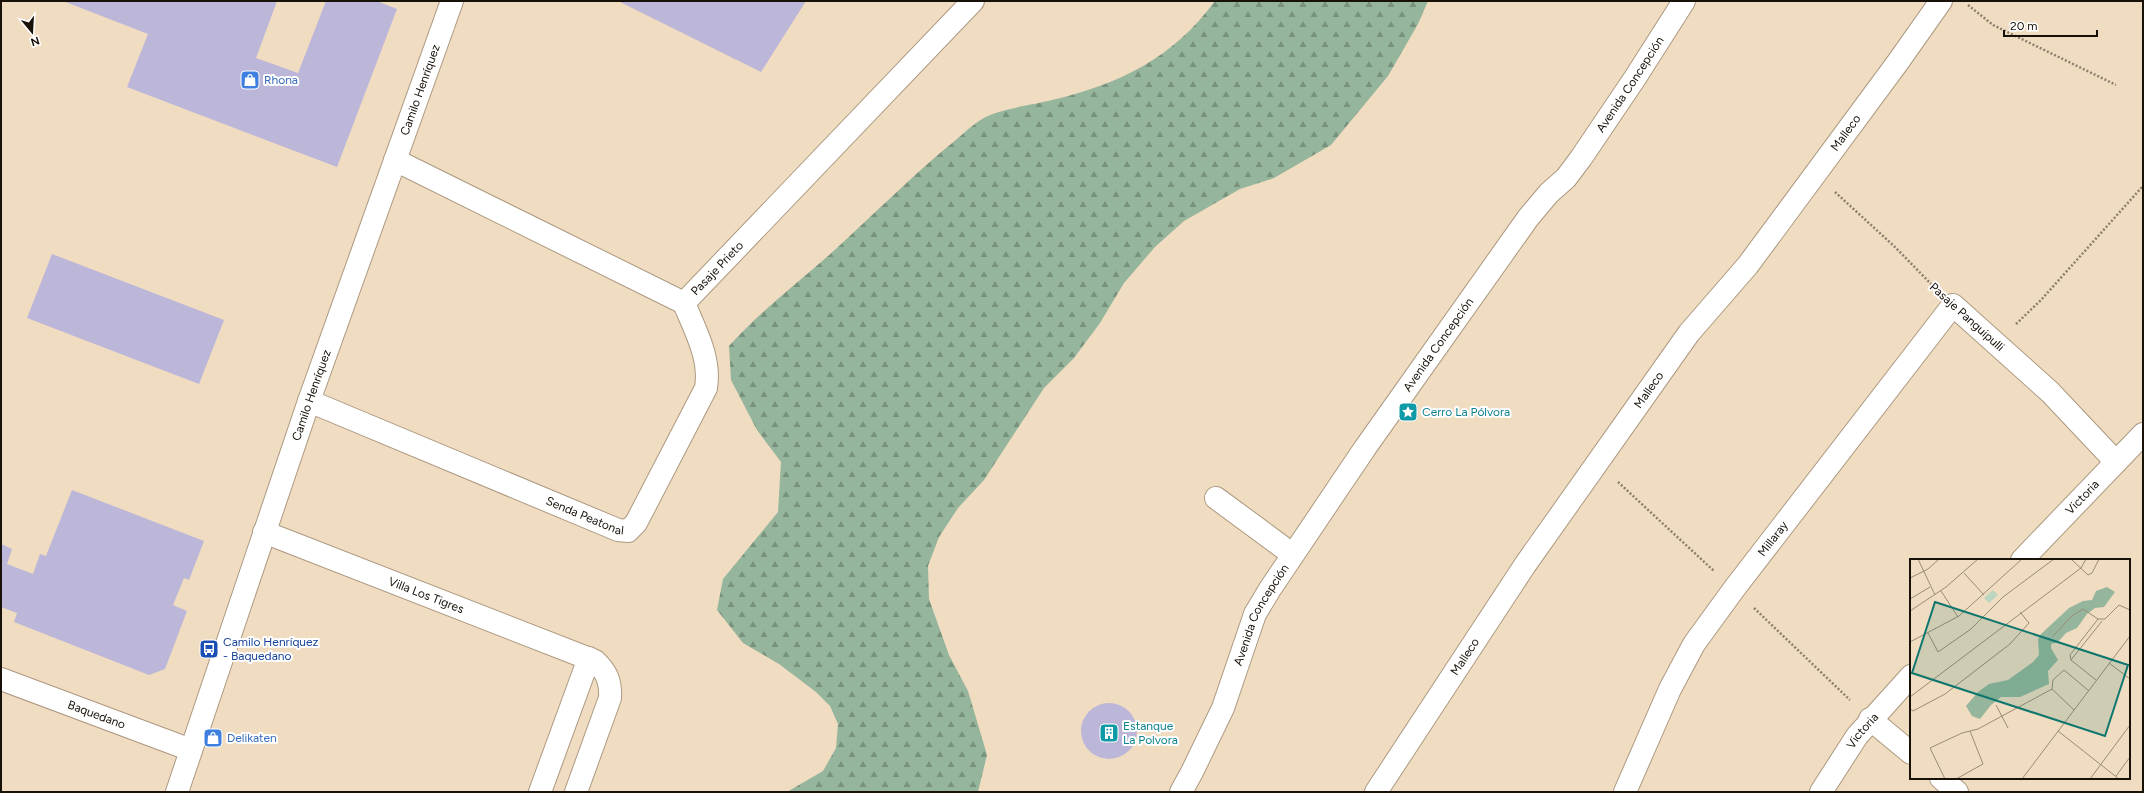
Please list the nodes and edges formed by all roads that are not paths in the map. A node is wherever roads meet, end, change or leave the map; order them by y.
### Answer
1 (452, 1) edge
2 (973, 1) edge
3 (1684, 1) edge
4 (1941, 1) edge
5 (395, 160) junction
6 (684, 303) junction
7 (1954, 305) joint
8 (309, 401) junction
9 (2143, 434) edge
10 (2116, 462) junction
11 (1216, 498) dead end
12 (264, 532) junction
13 (1292, 554) junction
14 (2023, 559) edge
15 (589, 658) junction
16 (1910, 677) edge
17 (1, 679) edge
18 (1870, 719) junction
19 (191, 750) junction
20 (1910, 752) edge
21 (1942, 779) edge
22 (177, 792) edge
23 (540, 792) edge
24 (576, 792) edge
25 (1180, 792) edge
26 (1376, 792) edge
27 (1625, 792) edge
28 (1821, 792) edge
29 (1957, 792) edge

1 - 5 street, Camilo Henríquez
2 - 6 street, Pasaje Prieto
3 - 13 street, Avenida Concepción
4 - 26 street, Malleco
5 - 6 street, Pasaje Prieto
5 - 8 street, Camilo Henríquez
6 - 8 street, Senda Peatonal
7 - 10 street, Pasaje Panguipulli
7 - 27 street, Millaray
8 - 12 street, Camilo Henríquez
9 - 10 street, Victoria
10 - 14 street, Victoria
11 - 13 street
12 - 15 street, Villa Los Tigres
12 - 19 street, Camilo Henríquez
13 - 25 street, Avenida Concepción
15 - 23 street
15 - 24 street, Villa Los Tigres
16 - 18 street, Victoria
17 - 19 street, Baquedano
18 - 20 street
18 - 28 street, Victoria
19 - 22 street, Camilo Henríquez
21 - 29 street

